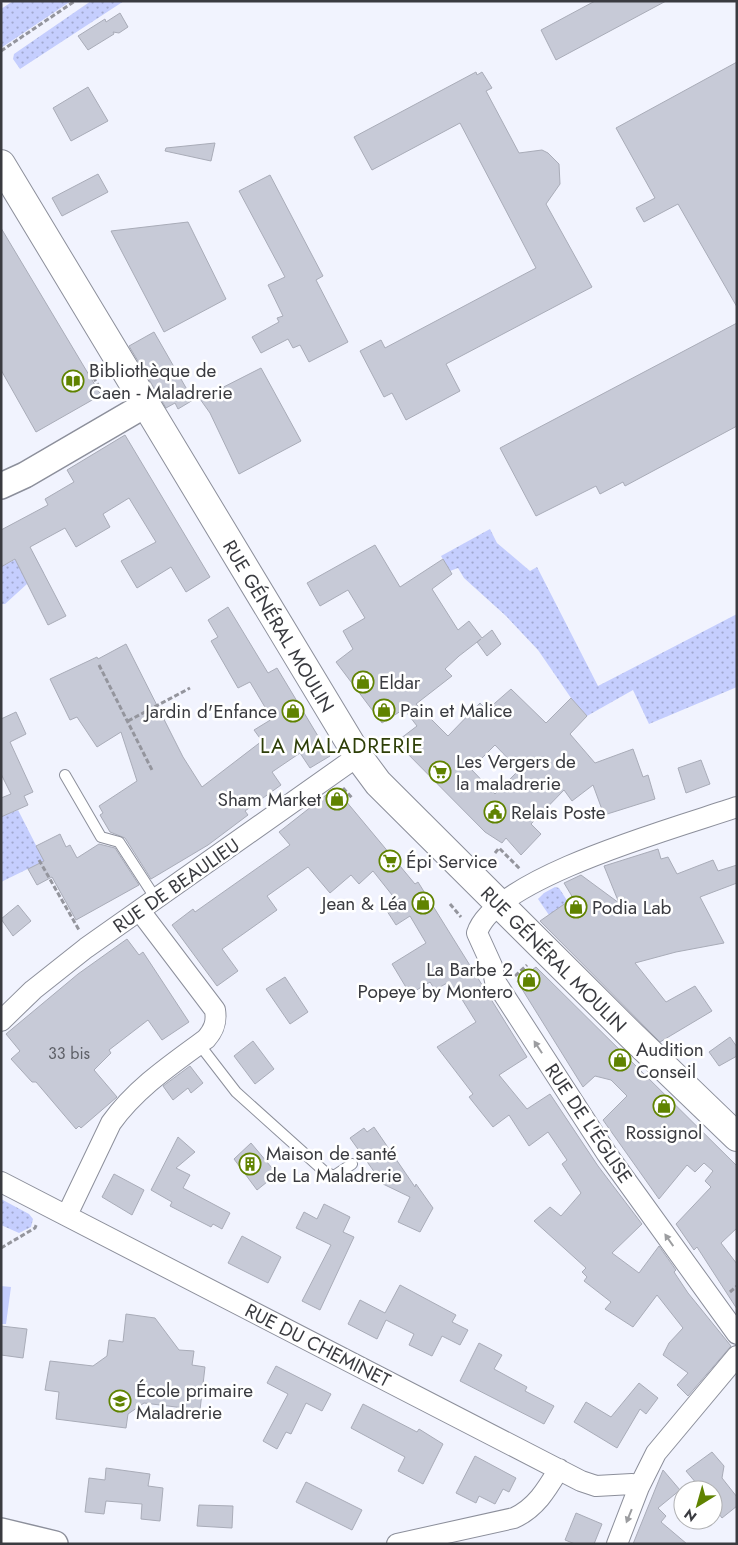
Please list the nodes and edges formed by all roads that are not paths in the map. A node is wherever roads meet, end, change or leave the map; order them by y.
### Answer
1 (1, 164) edge
2 (146, 405) junction
3 (1, 486) edge
4 (358, 756) junction
5 (65, 775) dead end
6 (737, 808) edge
7 (156, 899) junction
8 (499, 905) junction
9 (140, 910) junction
10 (1, 1021) edge
11 (199, 1044) junction
12 (737, 1137) edge
13 (352, 1164) dead end
14 (1, 1182) edge
15 (67, 1215) junction
16 (737, 1334) edge
17 (737, 1356) edge
18 (559, 1469) junction
19 (640, 1488) junction
20 (1, 1531) edge
21 (55, 1544) edge
22 (397, 1544) edge
23 (617, 1544) edge

1 - 2 main road, RUE GÉNÉRAL MOULIN
2 - 3 street
2 - 4 main road, RUE GÉNÉRAL MOULIN
4 - 7 street, RUE DE BEAULIEU
4 - 8 main road, RUE GÉNÉRAL MOULIN
5 - 7 lane
6 - 8 street
7 - 9 street, RUE DE BEAULIEU
8 - 12 main road, RUE GÉNÉRAL MOULIN
16 -> 8 street, RUE DE L'ÉGLISE
9 - 10 street, RUE DE BEAULIEU
9 - 11 street
11 - 13 lane
11 - 15 street
14 - 15 street, RUE DU CHEMINET
15 - 18 street, RUE DU CHEMINET
17 - 19 street
18 - 19 street, RUE DU CHEMINET
18 - 22 street
19 -> 23 street
20 - 21 street

